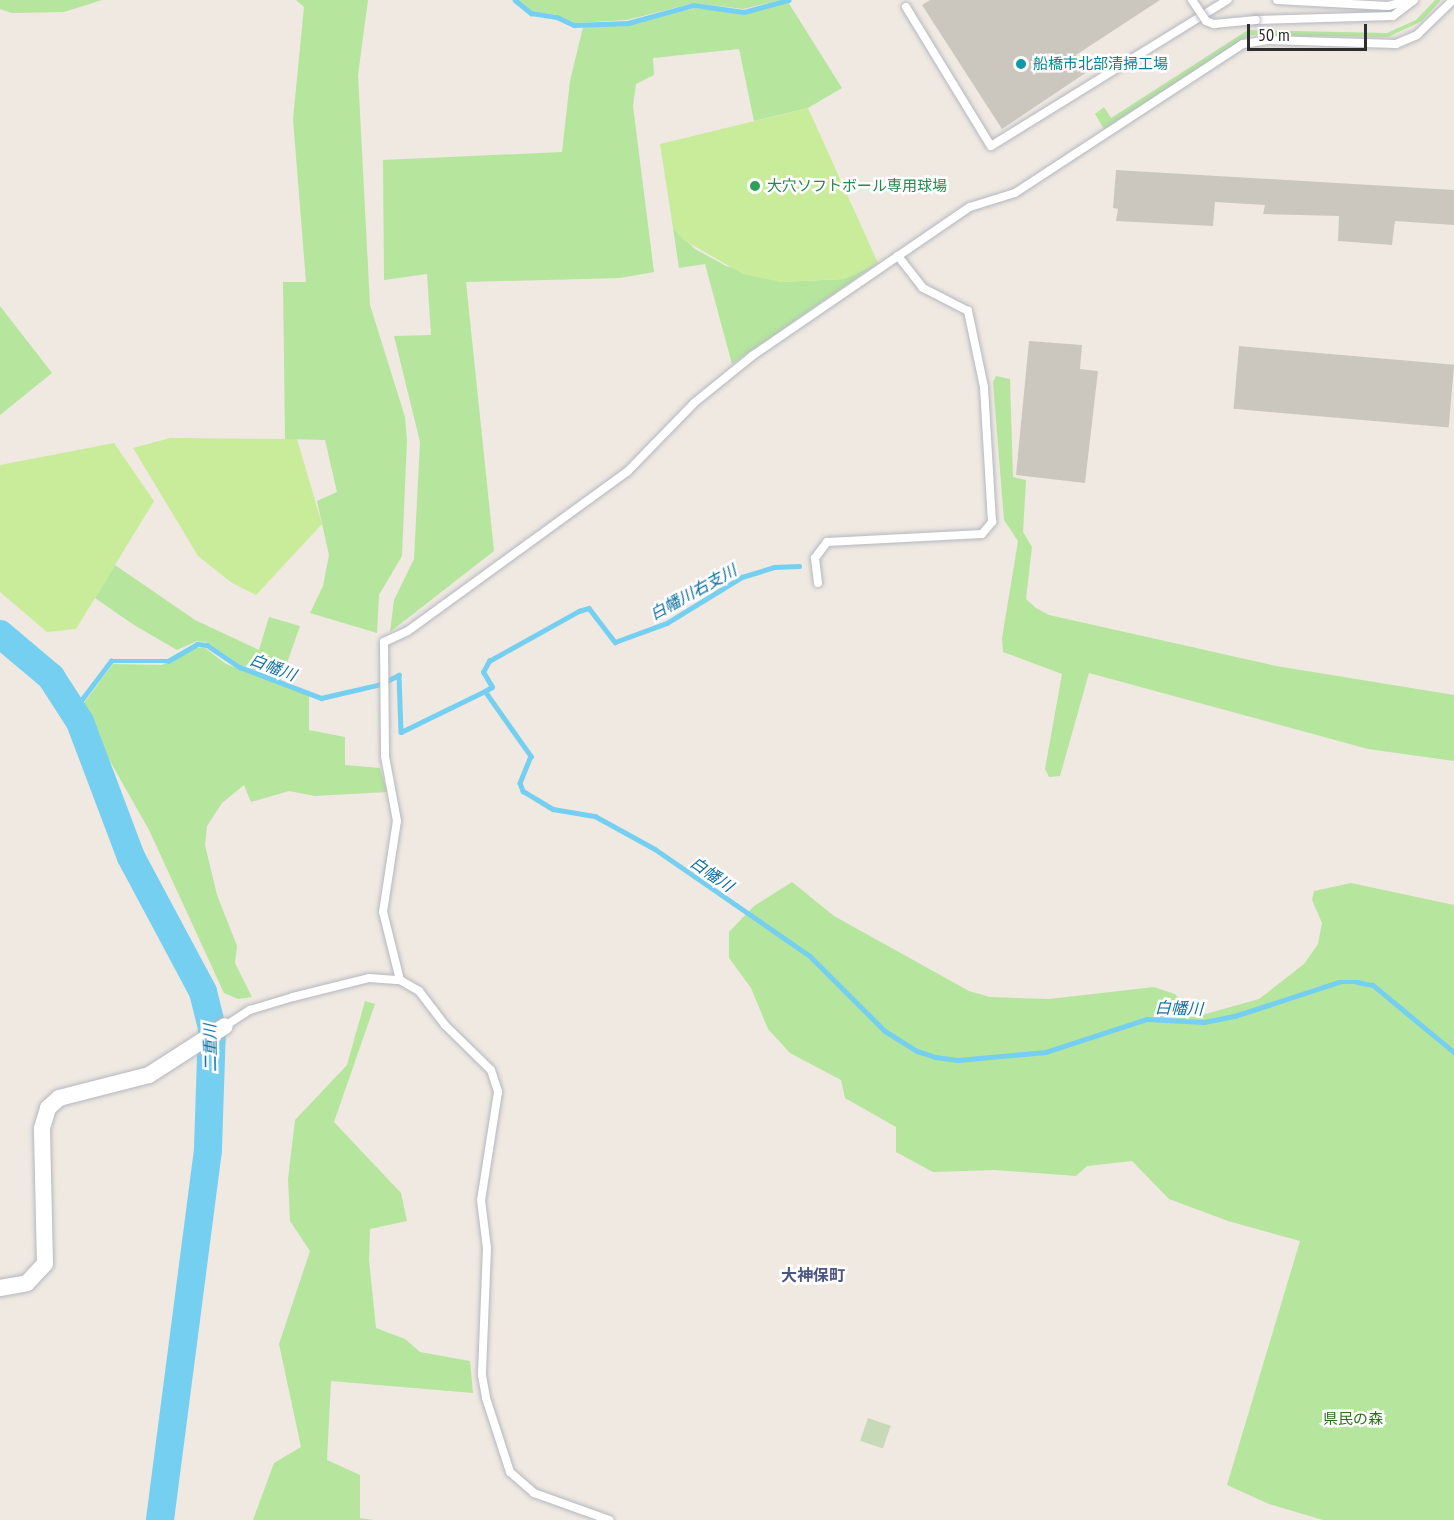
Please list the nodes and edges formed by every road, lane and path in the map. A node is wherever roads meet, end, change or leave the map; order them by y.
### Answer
1 (1192, 0) edge
2 (1277, 0) edge
3 (1413, 0) edge
4 (1453, 0) edge
5 (1223, 1) edge
6 (906, 7) dead end
7 (898, 256) junction
8 (818, 582) dead end
9 (400, 980) junction
10 (225, 1026) joint
11 (0, 1288) edge
12 (609, 1520) edge

1 - 3 lane, bridge
2 - 3 lane
4 - 7 lane
5 - 6 lane
7 - 8 lane
7 - 9 lane
9 - 10 lane
9 - 12 lane
10 - 11 street

